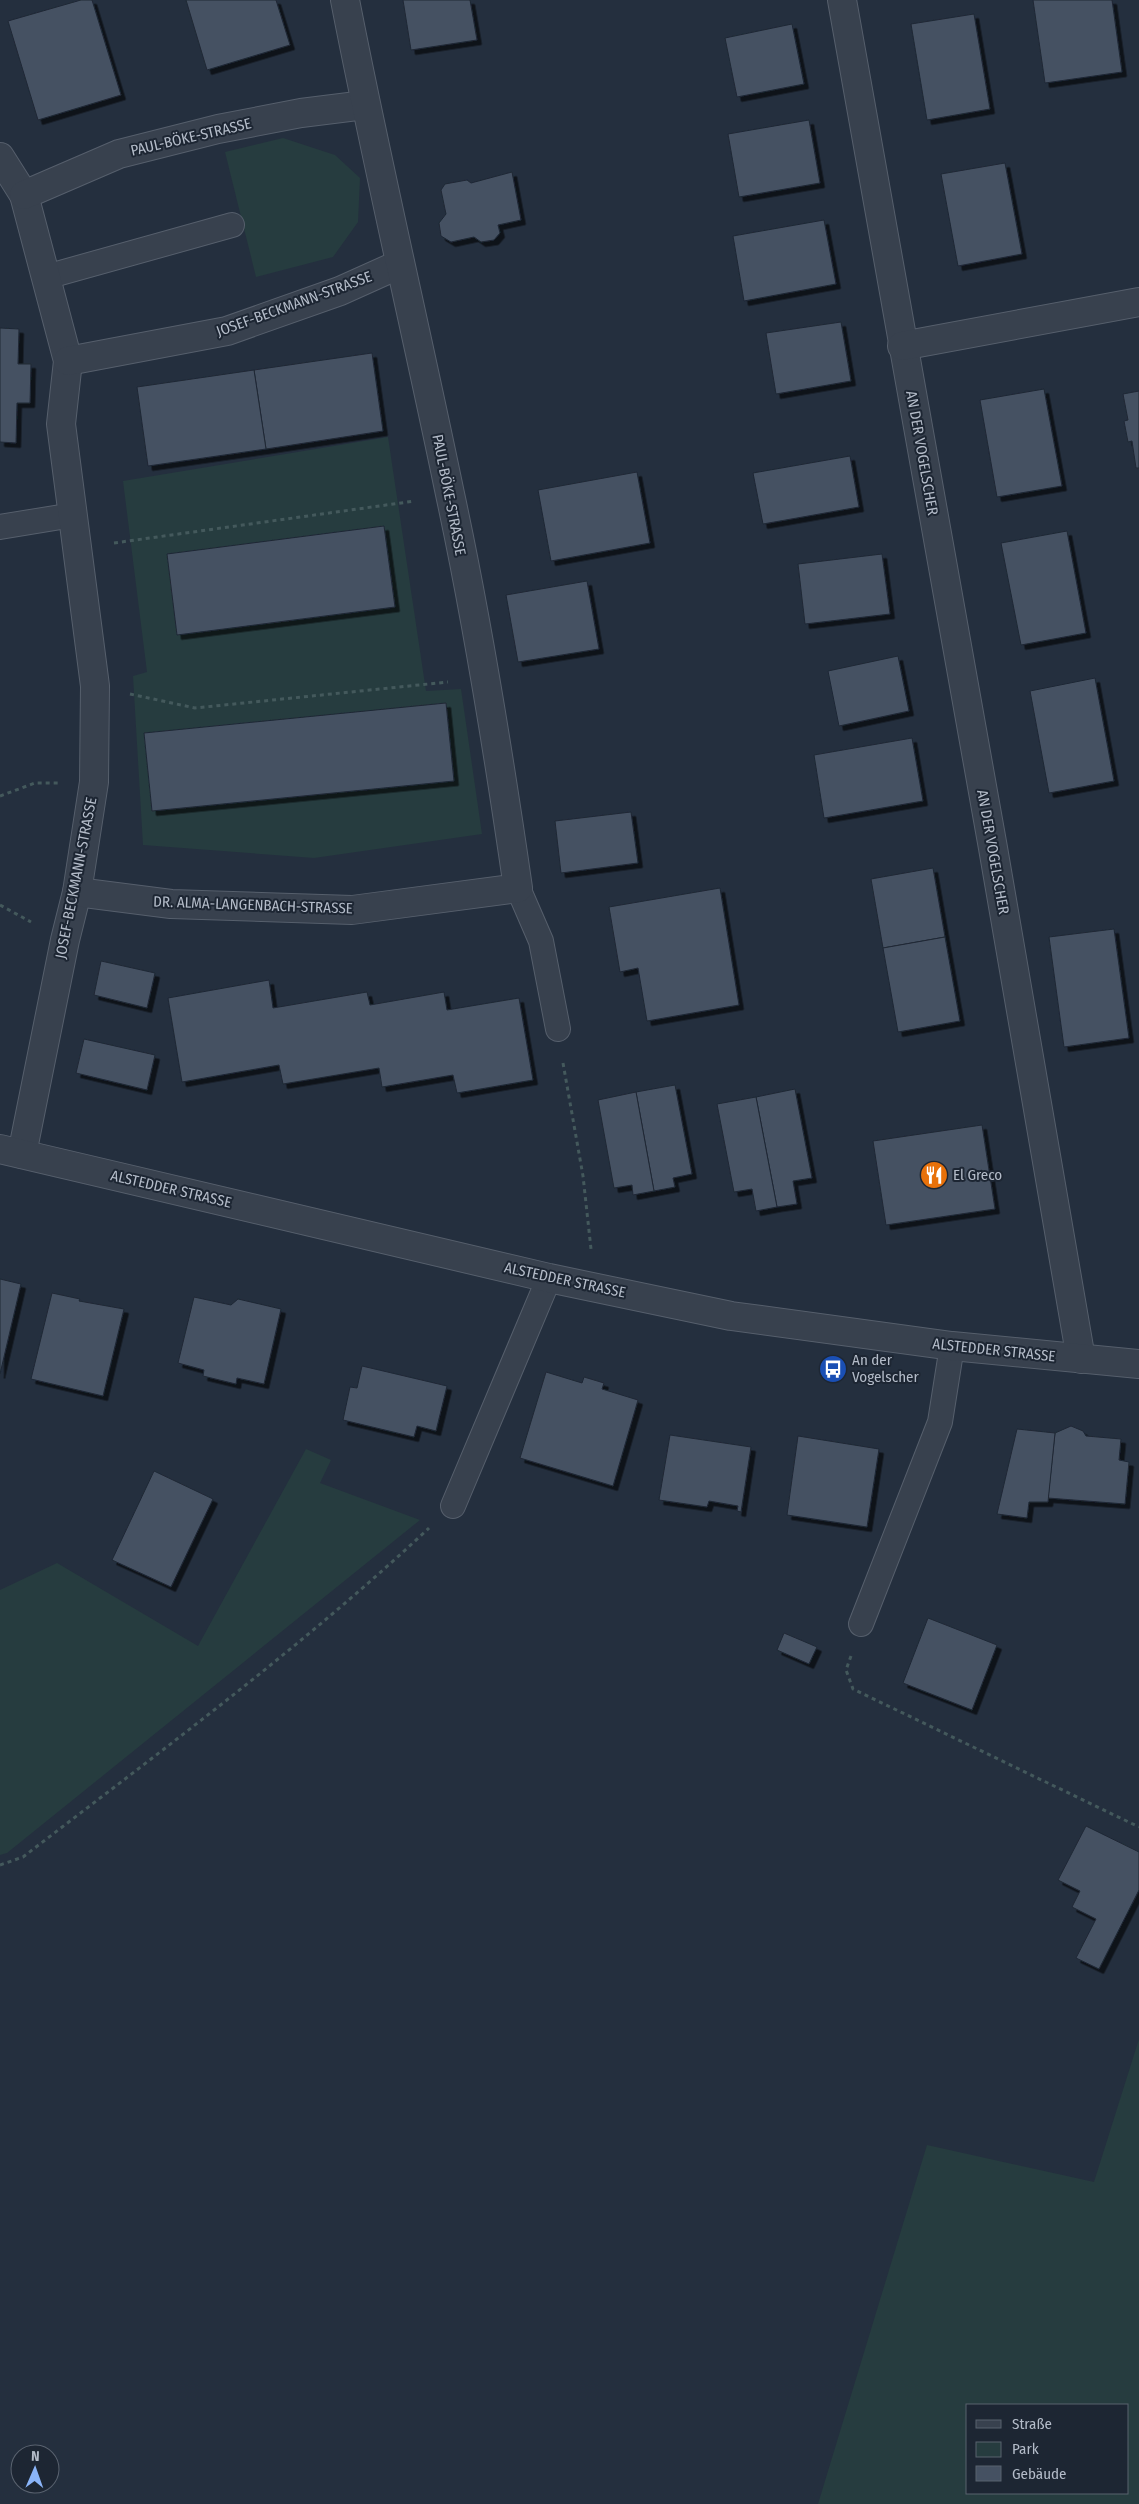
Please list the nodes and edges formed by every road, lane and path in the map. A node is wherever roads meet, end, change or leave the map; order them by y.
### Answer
1 (345, 0) edge
2 (842, 0) edge
3 (365, 105) junction
4 (0, 157) edge
5 (24, 194) junction
6 (232, 225) dead end
7 (400, 264) junction
8 (46, 277) junction
9 (1139, 302) edge
10 (902, 346) junction
11 (68, 361) junction
12 (451, 496) junction
13 (73, 515) junction
14 (0, 527) edge
15 (79, 548) junction
16 (483, 675) junction
17 (95, 686) junction
18 (94, 782) junction
19 (0, 796) edge
20 (518, 888) junction
21 (77, 892) junction
22 (558, 1029) joint
23 (11, 1152) edge
24 (549, 1278) junction
25 (596, 1287) junction
26 (952, 1346) junction
27 (1081, 1358) junction
28 (1139, 1364) edge
29 (453, 1506) joint
30 (861, 1624) joint
31 (1139, 1827) edge
32 (0, 1864) edge

1 - 3 street, PAUL-BÖKE-STRASSE
2 - 10 street, AN DER VOGELSCHER
3 - 5 street, PAUL-BÖKE-STRASSE
3 - 7 street, PAUL-BÖKE-STRASSE
4 - 5 street, JOSEF-BECKMANN-STRASSE
5 - 8 street, JOSEF-BECKMANN-STRASSE
6 - 8 lane
7 - 11 street, JOSEF-BECKMANN-STRASSE
7 - 12 street, PAUL-BÖKE-STRASSE
8 - 11 street, JOSEF-BECKMANN-STRASSE
9 - 10 street
10 - 27 street, AN DER VOGELSCHER
11 - 13 street, JOSEF-BECKMANN-STRASSE
12 - 15 path
12 - 16 street, PAUL-BÖKE-STRASSE
13 - 14 lane
13 - 15 street, JOSEF-BECKMANN-STRASSE
15 - 17 street, JOSEF-BECKMANN-STRASSE
16 - 17 path
16 - 20 street, PAUL-BÖKE-STRASSE
17 - 18 street, JOSEF-BECKMANN-STRASSE
18 - 19 path
18 - 21 street, JOSEF-BECKMANN-STRASSE
20 - 21 street, DR. ALMA-LANGENBACH-STRASSE
20 - 22 lane
21 - 23 street, JOSEF-BECKMANN-STRASSE
22 - 25 path
23 - 24 street, ALSTEDDER STRASSE
24 - 25 street, ALSTEDDER STRASSE
24 - 29 lane
25 - 26 street, ALSTEDDER STRASSE
26 - 27 street, ALSTEDDER STRASSE
26 - 30 lane
27 - 28 street, ALSTEDDER STRASSE
29 - 32 path
30 - 31 path

